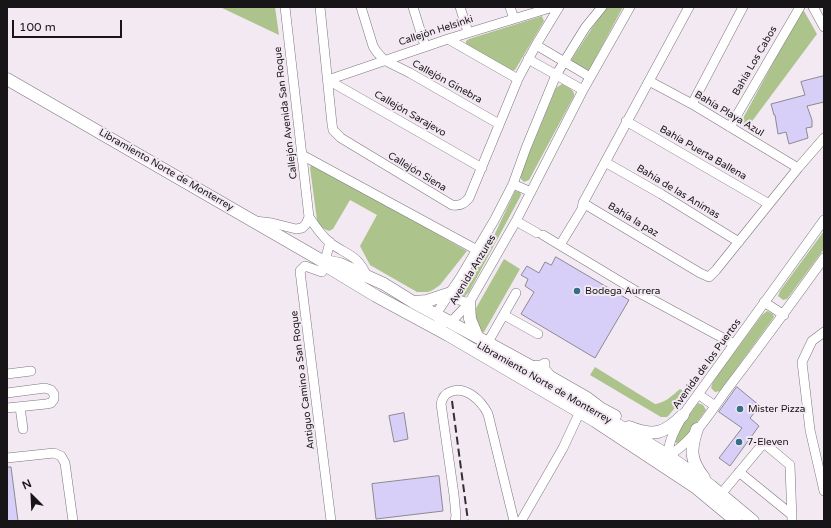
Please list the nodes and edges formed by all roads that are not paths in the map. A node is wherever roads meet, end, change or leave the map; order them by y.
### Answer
1 (285, 7) edge
2 (320, 7) edge
3 (361, 7) edge
4 (413, 7) edge
5 (460, 7) edge
6 (510, 7) edge
7 (552, 7) edge
8 (559, 7) edge
9 (602, 7) edge
10 (630, 7) edge
11 (688, 7) edge
12 (743, 7) edge
13 (800, 7) edge
14 (813, 7) edge
15 (514, 19) junction
16 (824, 27) edge
17 (468, 32) junction
18 (448, 39) junction
19 (536, 45) junction
20 (425, 46) junction
21 (528, 59) junction
22 (384, 60) junction
23 (564, 61) junction
24 (556, 75) junction
25 (590, 77) junction
26 (7, 79) edge
27 (328, 80) junction
28 (518, 80) junction
29 (649, 81) junction
30 (583, 90) junction
31 (692, 104) junction
32 (626, 121) junction
33 (499, 124) junction
34 (730, 127) junction
35 (824, 138) edge
36 (302, 155) junction
37 (604, 162) junction
38 (482, 168) junction
39 (798, 168) junction
40 (513, 184) junction
41 (531, 192) junction
42 (583, 203) junction
43 (769, 204) junction
44 (309, 218) junction
45 (824, 220) edge
46 (254, 221) junction
47 (516, 221) junction
48 (330, 242) junction
49 (739, 242) junction
50 (560, 245) junction
51 (477, 250) junction
52 (824, 258) edge
53 (327, 262) junction
54 (367, 277) junction
55 (451, 293) junction
56 (516, 293) dead end
57 (376, 296) junction
58 (413, 302) junction
59 (764, 302) junction
60 (469, 303) junction
61 (504, 315) junction
62 (784, 315) junction
63 (443, 320) junction
64 (824, 332) edge
65 (538, 334) dead end
66 (477, 336) junction
67 (488, 342) junction
68 (734, 344) junction
69 (496, 363) junction
70 (31, 371) dead end
71 (7, 374) edge
72 (571, 389) junction
73 (7, 393) edge
74 (698, 394) junction
75 (715, 406) junction
76 (20, 407) junction
77 (7, 408) edge
78 (590, 412) junction
79 (683, 415) junction
80 (23, 429) dead end
81 (697, 429) junction
82 (644, 432) junction
83 (668, 456) junction
84 (7, 458) edge
85 (739, 472) junction
86 (712, 486) junction
87 (824, 491) edge
88 (721, 494) junction
89 (792, 518) edge
90 (73, 521) edge
91 (331, 521) edge
92 (455, 521) edge
93 (514, 521) edge
94 (521, 521) edge
95 (735, 521) edge
96 (753, 521) edge

1 - 36 street, Callejón Avenida San Roque
2 - 27 street, Callejón Siena
3 - 22 street
4 - 20 street
5 - 17 street
6 - 15 street
7 - 15 street, Callejón Helsinki
8 - 19 street, Callejón Siena
9 - 23 street, Avenida Anzures
10 - 25 street, Avenida Anzures
11 - 29 street
12 - 31 street
13 - 34 street, Bahía Los Cabos
14 - 16 street
15 - 17 street, Callejón Helsinki
17 - 18 street, Callejón Helsinki
18 - 20 street, Callejón Helsinki
18 - 28 street
19 - 21 street, Callejón Siena
19 - 23 street
20 - 22 street, Callejón Helsinki
21 - 24 street
21 - 28 street, Callejón Siena
22 - 27 street, Callejón Helsinki
22 - 33 street, Callejón Ginebra
23 - 24 street, Avenida Anzures
23 - 25 street
24 - 30 street
24 - 40 street, Avenida Anzures
25 - 30 street, Avenida Anzures
26 - 46 main road, Libramiento Norte de Monterrey
27 - 38 street, Callejón Sarajevo
27 - 38 street, Callejón Siena
28 - 33 street, Callejón Siena
29 - 31 street, Bahía Playa Azul
29 - 32 street
30 - 41 street, Avenida Anzures
31 - 34 street, Bahía Playa Azul
32 - 37 street
32 - 43 street, Bahía Puerta Ballena
33 - 38 street, Callejón Siena
34 - 39 street, Bahía Playa Azul
35 - 39 street, Bahía la paz
36 - 44 street, Callejón Avenida San Roque
36 - 51 street
37 - 42 street
37 - 49 street, Bahía de las Animas
39 - 43 street, Bahía la paz
40 - 41 street
40 - 51 street, Avenida Anzures
41 - 47 street, Avenida Anzures
42 - 49 street, Bahía la paz
42 - 50 street
43 - 49 street, Bahía la paz
44 - 46 street
44 - 48 street
45 - 59 street, Avenida de los Puertos
46 - 53 main road, Libramiento Norte de Monterrey
47 - 50 street
47 - 60 street, Avenida Anzures
48 - 53 street
48 - 54 street
50 - 68 street
51 - 55 street, Avenida Anzures
52 - 62 street
53 - 54 main road
53 - 57 main road, Libramiento Norte de Monterrey
53 - 63 main road, Libramiento Norte de Monterrey
53 - 91 street, Antiguo Camino a San Roque
54 - 58 main road
55 - 58 main road
55 - 60 street
55 - 63 street, Avenida Anzures
56 - 61 street
57 - 63 main road
57 - 69 main road, Libramiento Norte de Monterrey
58 - 63 main road
59 - 62 street
59 - 68 street, Avenida de los Puertos
60 - 63 street, Avenida Anzures
60 - 66 main road
61 - 65 street
61 - 67 street
62 - 75 street
63 - 66 main road
63 - 69 main road
63 - 78 main road, Libramiento Norte de Monterrey
64 - 87 street
66 - 67 main road
67 - 72 main road
68 - 74 street, Avenida de los Puertos
69 - 78 main road, Libramiento Norte de Monterrey
70 - 71 street
72 - 78 main road
72 - 82 main road
73 - 76 street
74 - 75 street
74 - 79 street, Avenida de los Puertos
75 - 81 street
76 - 77 street
76 - 80 street
78 - 82 main road
78 - 83 main road
78 - 94 street
78 - 95 main road, Libramiento Norte de Monterrey
79 - 82 main road
79 - 83 street, Avenida de los Puertos
81 - 83 street
81 - 86 main road
83 - 86 main road
83 - 95 main road
84 - 90 street
85 - 88 street
85 - 89 street
85 - 89 street
86 - 88 main road
88 - 96 main road
92 - 93 street

